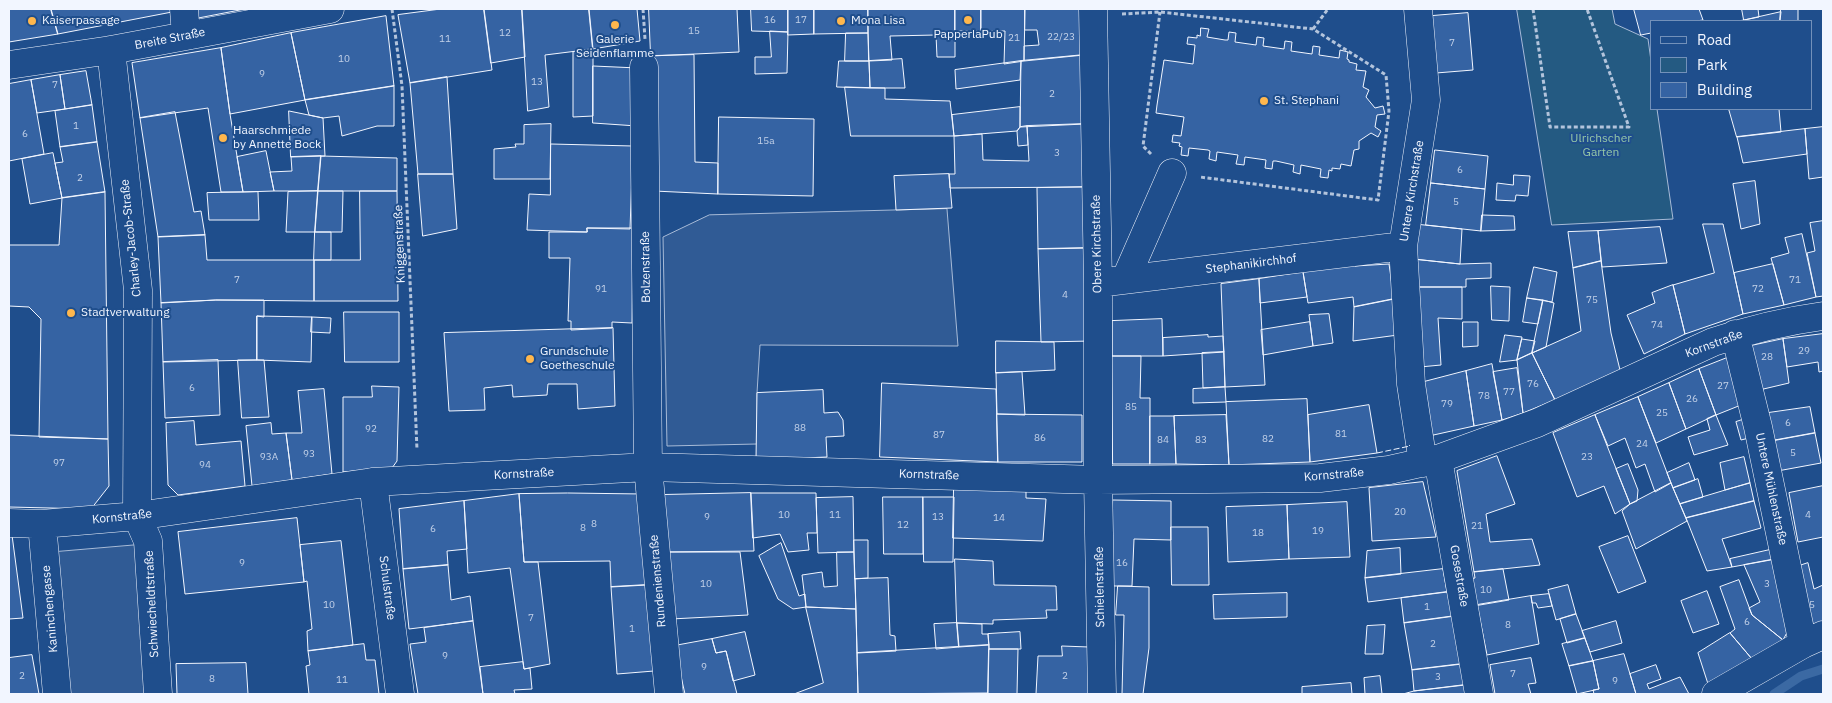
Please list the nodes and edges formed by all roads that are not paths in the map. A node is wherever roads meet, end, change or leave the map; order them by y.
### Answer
1 (184, 9) edge
2 (330, 9) edge
3 (1093, 9) edge
4 (1418, 9) edge
5 (186, 36) junction
6 (111, 50) junction
7 (645, 57) road end
8 (9, 65) edge
9 (1172, 173) road end
10 (1404, 246) junction
11 (1126, 278) junction
12 (1098, 283) junction
13 (1823, 316) edge
14 (1735, 334) junction
15 (1431, 461) junction
16 (648, 467) junction
17 (1098, 480) junction
18 (373, 482) junction
19 (137, 516) junction
20 (9, 523) edge
21 (42, 524) junction
22 (1813, 639) edge
23 (57, 694) edge
24 (158, 694) edge
25 (400, 694) edge
26 (669, 694) edge
27 (1102, 694) edge
28 (1479, 694) edge
29 (1716, 694) edge

1 - 5 street
2 - 5 street, Breite Straße
3 - 12 street, Obere Kirchstraße
4 - 10 street, Untere Kirchstraße
5 - 6 street, Breite Straße
6 - 8 street, Breite Straße
6 - 19 street, Charley-Jacob-Straße
7 - 16 street, Bolzenstraße
9 - 11 street
10 - 11 street, Stephanikirchhof
10 - 15 street, Untere Kirchstraße
11 - 12 street, Stephanikirchhof
12 - 17 street, Obere Kirchstraße
13 - 14 street, Kornstraße
14 - 15 street, Kornstraße
14 - 22 street, Untere Mühlenstraße
15 - 17 street, Kornstraße
15 - 28 street, Gosestraße
16 - 17 street, Kornstraße
16 - 18 street, Kornstraße
16 - 26 street, Rundenienstraße
17 - 27 street, Schielenstraße
18 - 19 street, Kornstraße
18 - 25 street, Schulstraße
19 - 21 street, Kornstraße
19 - 24 street, Schwiecheldtstraße
20 - 21 street, Kornstraße
21 - 23 street, Kaninchengasse
22 - 29 street

